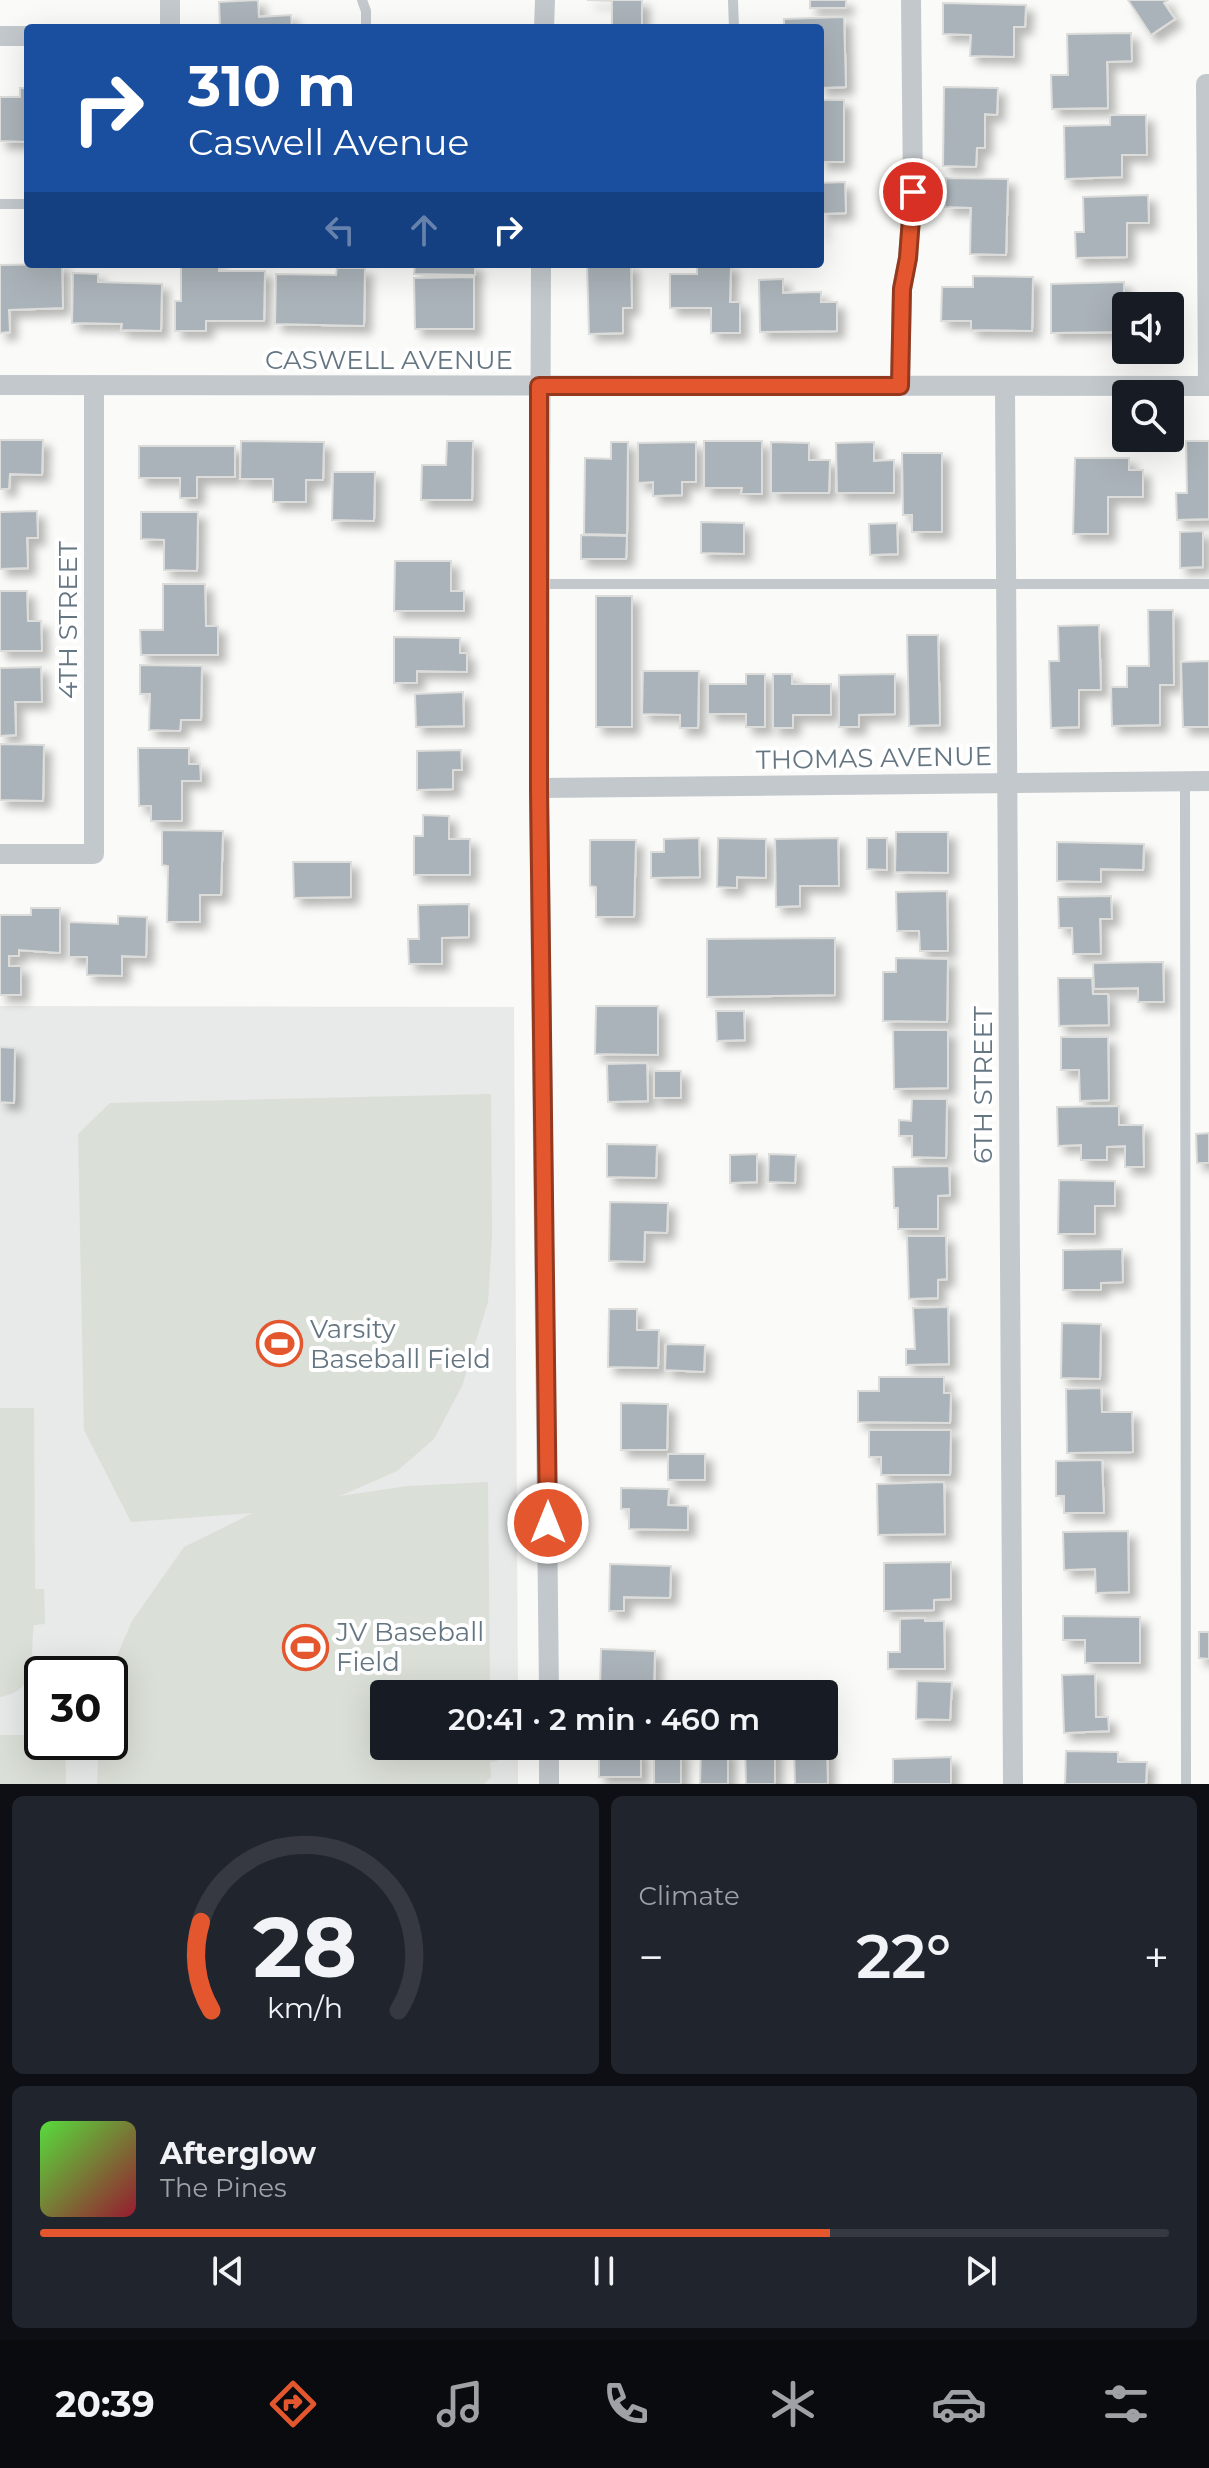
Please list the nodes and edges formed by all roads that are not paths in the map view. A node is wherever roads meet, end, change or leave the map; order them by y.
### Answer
1 (170, 0) edge
2 (362, 0) edge
3 (545, 0) edge
4 (733, 0) edge
5 (911, 0) edge
6 (170, 24) edge
7 (366, 24) edge
8 (544, 24) edge
9 (734, 24) edge
10 (0, 36) edge
11 (24, 36) edge
12 (1208, 84) edge
13 (0, 204) edge
14 (24, 204) edge
15 (541, 268) edge
16 (0, 385) edge
17 (94, 385) junction
18 (539, 386) junction
19 (900, 386) junction
20 (1005, 386) junction
21 (1208, 386) edge
22 (539, 584) junction
23 (1006, 584) junction
24 (1209, 584) edge
25 (1185, 781) junction
26 (1209, 781) edge
27 (1007, 782) junction
28 (539, 788) junction
29 (0, 854) edge
30 (549, 1680) edge
31 (549, 1760) edge
32 (549, 1784) edge
33 (1013, 1784) edge
34 (1186, 1784) edge

1 - 6 street
2 - 7 lane
3 - 8 street
4 - 9 lane
5 - 19 street
10 - 11 street
12 - 21 street
13 - 14 lane
15 - 18 street
16 - 17 street, CASWELL AVENUE
17 - 18 street, CASWELL AVENUE
17 - 29 street, 4TH STREET
18 - 19 street, CASWELL AVENUE
18 - 22 street
19 - 20 street, CASWELL AVENUE
20 - 21 street, CASWELL AVENUE
20 - 23 street, 6TH STREET
22 - 23 lane
22 - 28 street
23 - 24 lane
23 - 27 street, 6TH STREET
25 - 26 street, THOMAS AVENUE
25 - 27 street, THOMAS AVENUE
25 - 34 lane
27 - 28 street, THOMAS AVENUE
27 - 33 street, 6TH STREET
28 - 30 street
31 - 32 street

